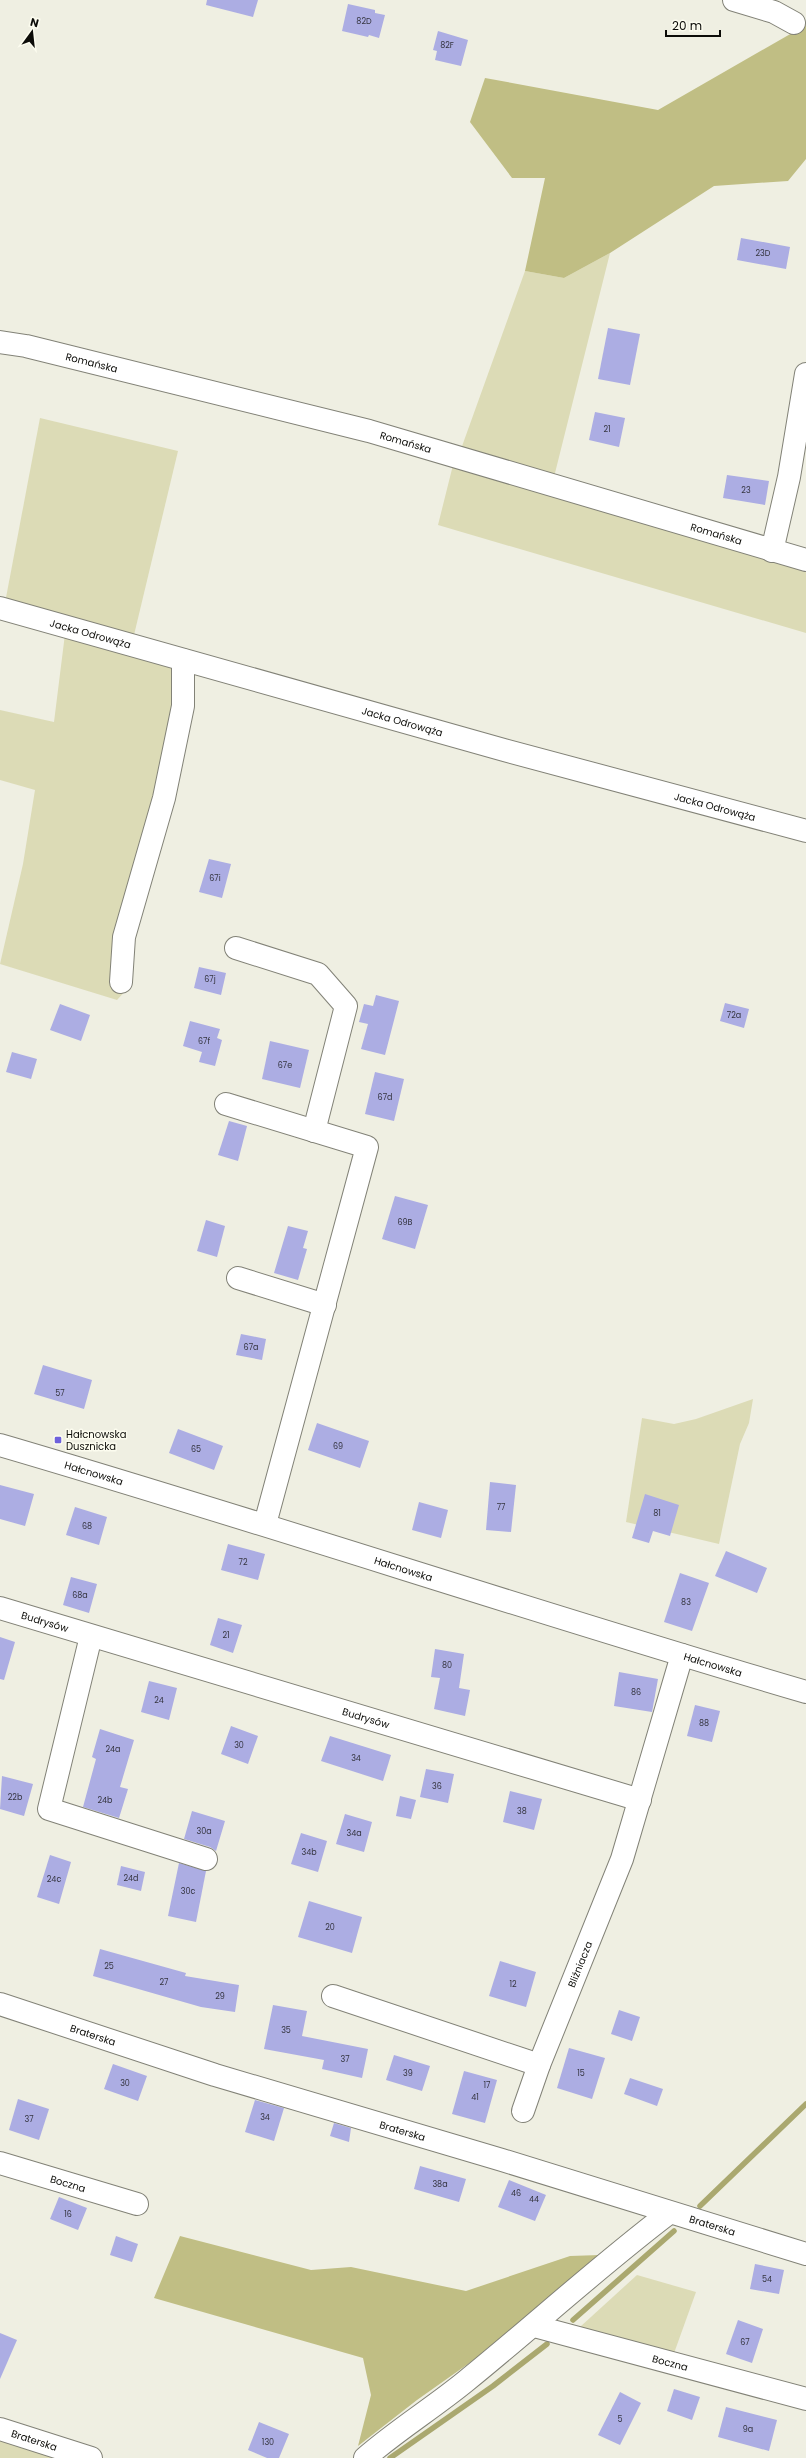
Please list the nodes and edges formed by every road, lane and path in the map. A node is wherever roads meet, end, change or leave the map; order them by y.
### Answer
1 (734, 0) edge
2 (794, 23) dead end
3 (0, 342) edge
4 (806, 374) edge
5 (772, 551) junction
6 (806, 560) edge
7 (0, 608) edge
8 (183, 660) junction
9 (806, 831) edge
10 (236, 948) dead end
11 (121, 982) dead end
12 (226, 1104) dead end
13 (314, 1131) junction
14 (238, 1278) dead end
15 (325, 1305) junction
16 (0, 1445) edge
17 (265, 1524) junction
18 (0, 1608) edge
19 (91, 1636) junction
20 (682, 1655) junction
21 (806, 1692) edge
22 (640, 1800) junction
23 (206, 1859) dead end
24 (333, 1996) dead end
25 (0, 2004) edge
26 (539, 2065) junction
27 (523, 2111) dead end
28 (0, 2163) edge
29 (137, 2204) dead end
30 (669, 2213) junction
31 (806, 2254) edge
32 (534, 2326) junction
33 (806, 2399) edge
34 (0, 2429) edge
35 (91, 2458) edge
36 (365, 2458) edge

1 - 2 street
3 - 5 street, Romańska
4 - 5 street
5 - 6 street, Romańska
7 - 8 street, Jacka Odrowąża
8 - 9 street, Jacka Odrowąża
8 - 11 street
10 - 13 street
12 - 13 street
13 - 15 street
14 - 15 street
15 - 17 street
16 - 17 street, Hałcnowska
17 - 20 street, Hałcnowska
18 - 19 street, Budrysów
19 - 22 street, Budrysów
19 - 23 street
20 - 21 street, Hałcnowska
20 - 22 street, Bliźniacza
22 - 26 street, Bliźniacza
24 - 26 street
25 - 30 street, Braterska
26 - 27 street, Bliźniacza
28 - 29 street, Boczna
30 - 31 street, Braterska
30 - 32 street
32 - 33 street, Boczna
32 - 36 street
34 - 35 street, Braterska

